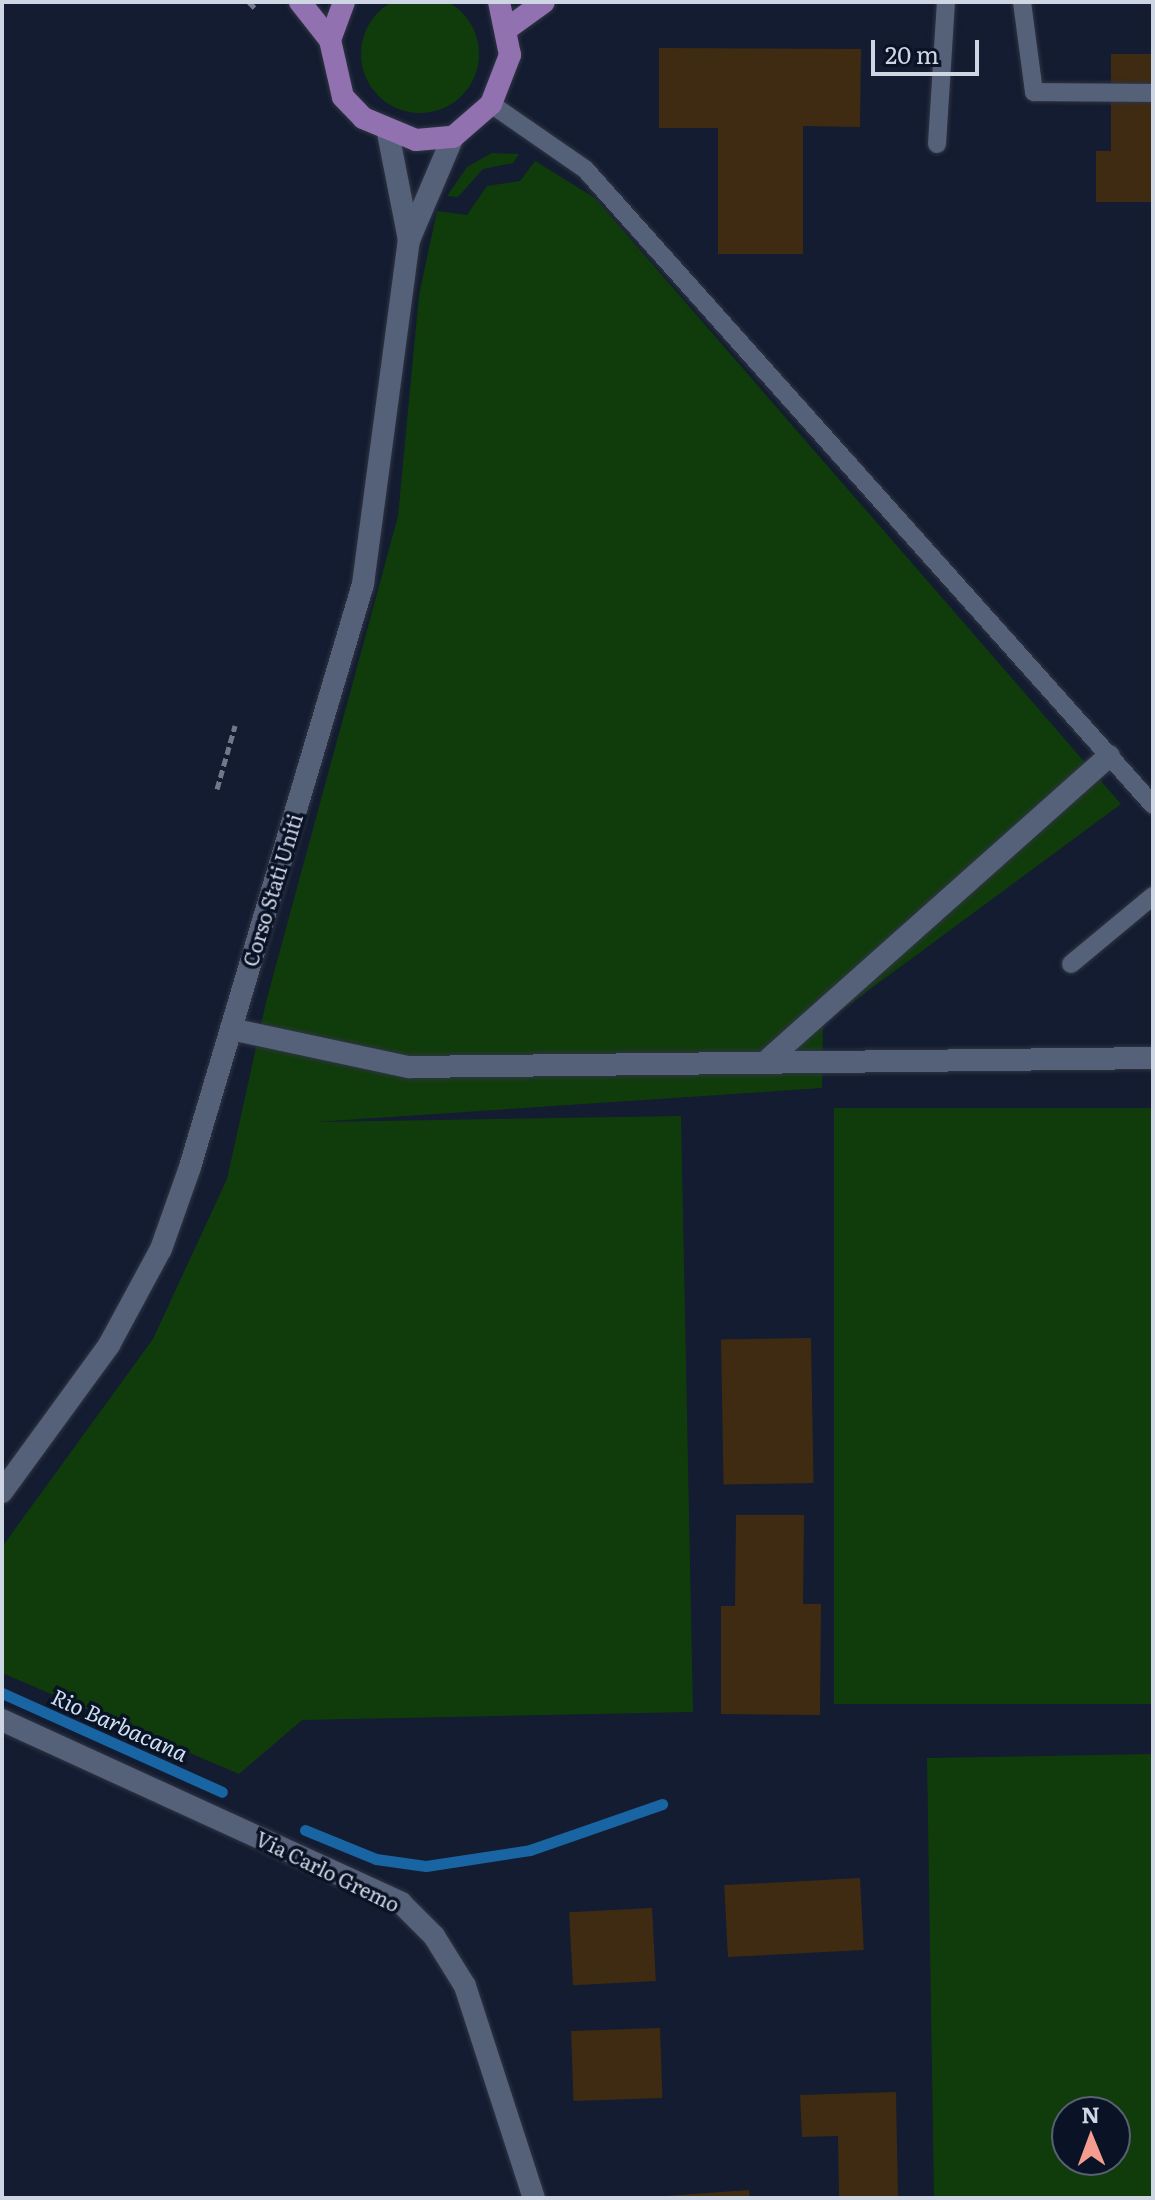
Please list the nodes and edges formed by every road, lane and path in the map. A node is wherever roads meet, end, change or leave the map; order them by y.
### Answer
1 (249, 2) edge
2 (300, 2) edge
3 (344, 2) edge
4 (499, 2) edge
5 (544, 2) edge
6 (946, 2) edge
7 (1022, 2) edge
8 (255, 8) dead end
9 (508, 28) junction
10 (330, 40) junction
11 (1153, 93) edge
12 (491, 104) junction
13 (388, 133) junction
14 (453, 137) junction
15 (937, 144) dead end
16 (409, 240) junction
17 (235, 726) dead end
18 (1109, 756) junction
19 (217, 789) dead end
20 (1153, 805) edge
21 (1153, 896) edge
22 (1071, 964) dead end
23 (231, 1029) junction
24 (770, 1058) junction
25 (1153, 1058) edge
26 (2, 1492) edge
27 (2, 1720) edge
28 (534, 2198) edge

1 - 8 path
2 - 10 main road
3 - 10 main road
4 - 9 main road
5 - 9 main road
6 - 15 lane
7 - 11 lane
9 - 12 main road
10 - 13 main road
12 - 14 main road
12 - 18 lane
13 - 14 main road
13 - 16 street, Corso Stati Uniti
14 - 16 street, Corso Stati Uniti
16 - 23 street, Corso Stati Uniti
17 - 19 path
18 - 20 lane
18 - 24 street
21 - 22 lane
23 - 24 street
23 - 26 street, Corso Stati Uniti
24 - 25 street
27 - 28 street, Via Carlo Gremo

